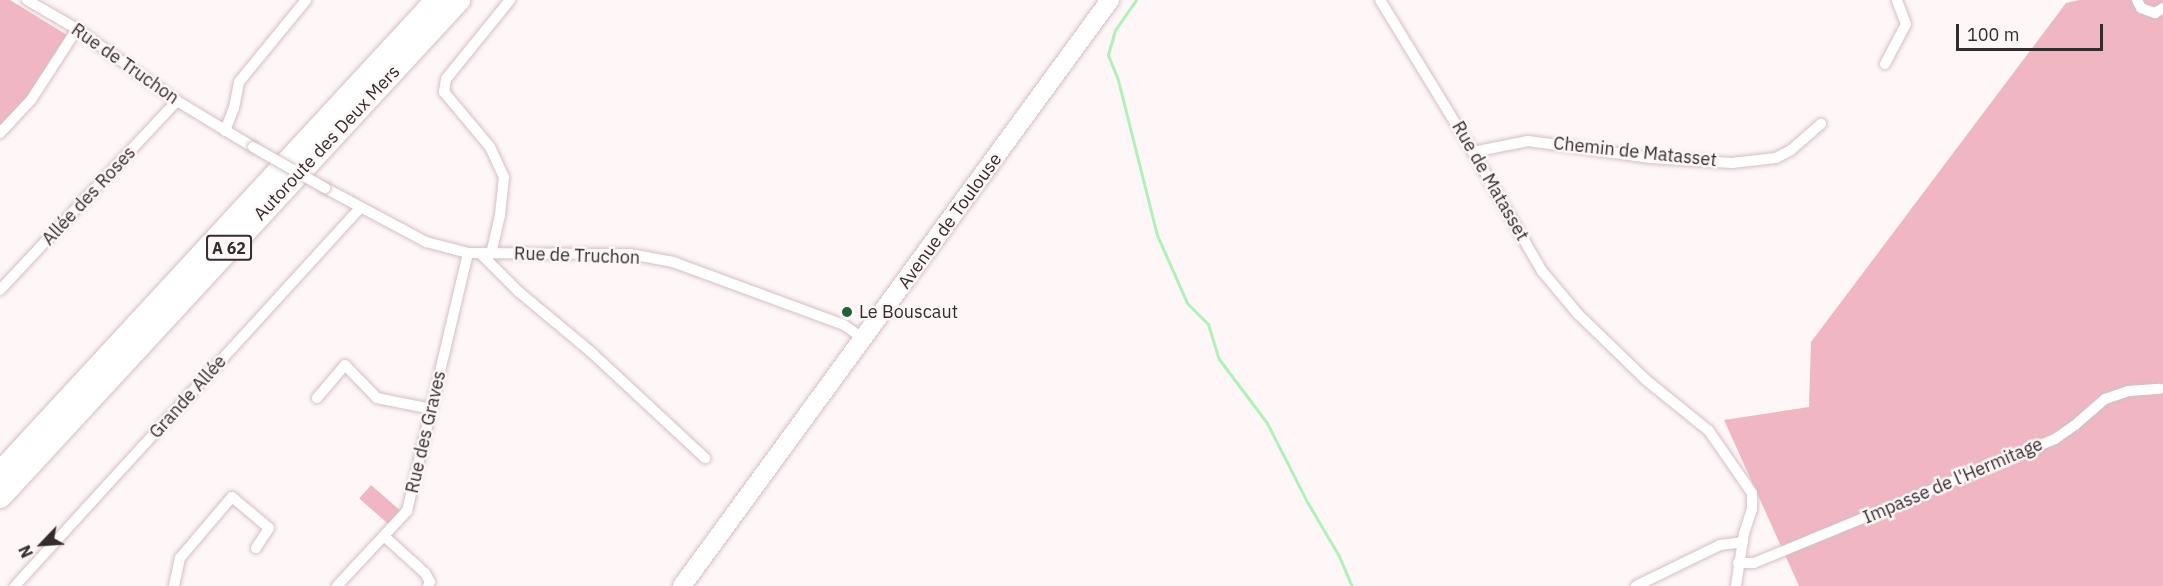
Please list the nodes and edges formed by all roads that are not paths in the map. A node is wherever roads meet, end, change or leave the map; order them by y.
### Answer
1 (27, 0) edge
2 (306, 0) edge
3 (435, 0) edge
4 (459, 0) edge
5 (510, 0) edge
6 (1110, 0) edge
7 (1380, 0) edge
8 (1897, 0) edge
9 (2137, 0) edge
10 (2163, 8) edge
11 (77, 29) junction
12 (1885, 64) dead end
13 (177, 101) junction
14 (1821, 124) dead end
15 (225, 131) junction
16 (0, 134) edge
17 (1473, 152) junction
18 (360, 208) junction
19 (468, 253) junction
20 (486, 254) junction
21 (0, 290) edge
22 (864, 339) junction
23 (2160, 389) dead end
24 (317, 398) dead end
25 (431, 409) junction
26 (705, 458) dead end
27 (0, 471) edge
28 (0, 497) edge
29 (384, 536) junction
30 (1743, 542) junction
31 (256, 548) dead end
32 (1738, 563) junction
33 (15, 586) edge
34 (174, 586) edge
35 (337, 586) edge
36 (428, 586) edge
37 (682, 586) edge
38 (1636, 586) edge
39 (1736, 586) edge

1 - 11 street, Rue de Truchon
2 - 15 street
3 - 27 highway, Autoroute des Deux Mers / A 62
4 - 28 highway, Autoroute des Deux Mers / A 62
5 - 20 street
6 - 22 main road, Avenue de Toulouse
7 - 17 street, Rue de Matasset
8 - 12 street
9 - 10 street
11 - 13 street, Rue de Truchon
11 - 16 street
13 - 15 street, Rue de Truchon
13 - 21 street, Allée des Roses
14 - 17 street, Chemin de Matasset
15 - 18 street, Rue de Truchon, bridge
17 - 30 street, Rue de Matasset
18 - 19 street, Rue de Truchon
18 - 33 street, Grande Allée
19 - 20 street, Rue de Truchon
19 - 25 street, Rue des Graves
20 - 22 street, Rue de Truchon
20 - 26 street
22 - 37 main road, Avenue de Toulouse
23 - 32 street, Impasse de l'Hermitage
24 - 25 street
25 - 29 street, Rue des Graves
29 - 35 street, Rue des Graves
29 - 36 street
30 - 32 street, Rue de Matasset
30 - 38 street
31 - 34 street
32 - 39 street, Rue de Matasset

